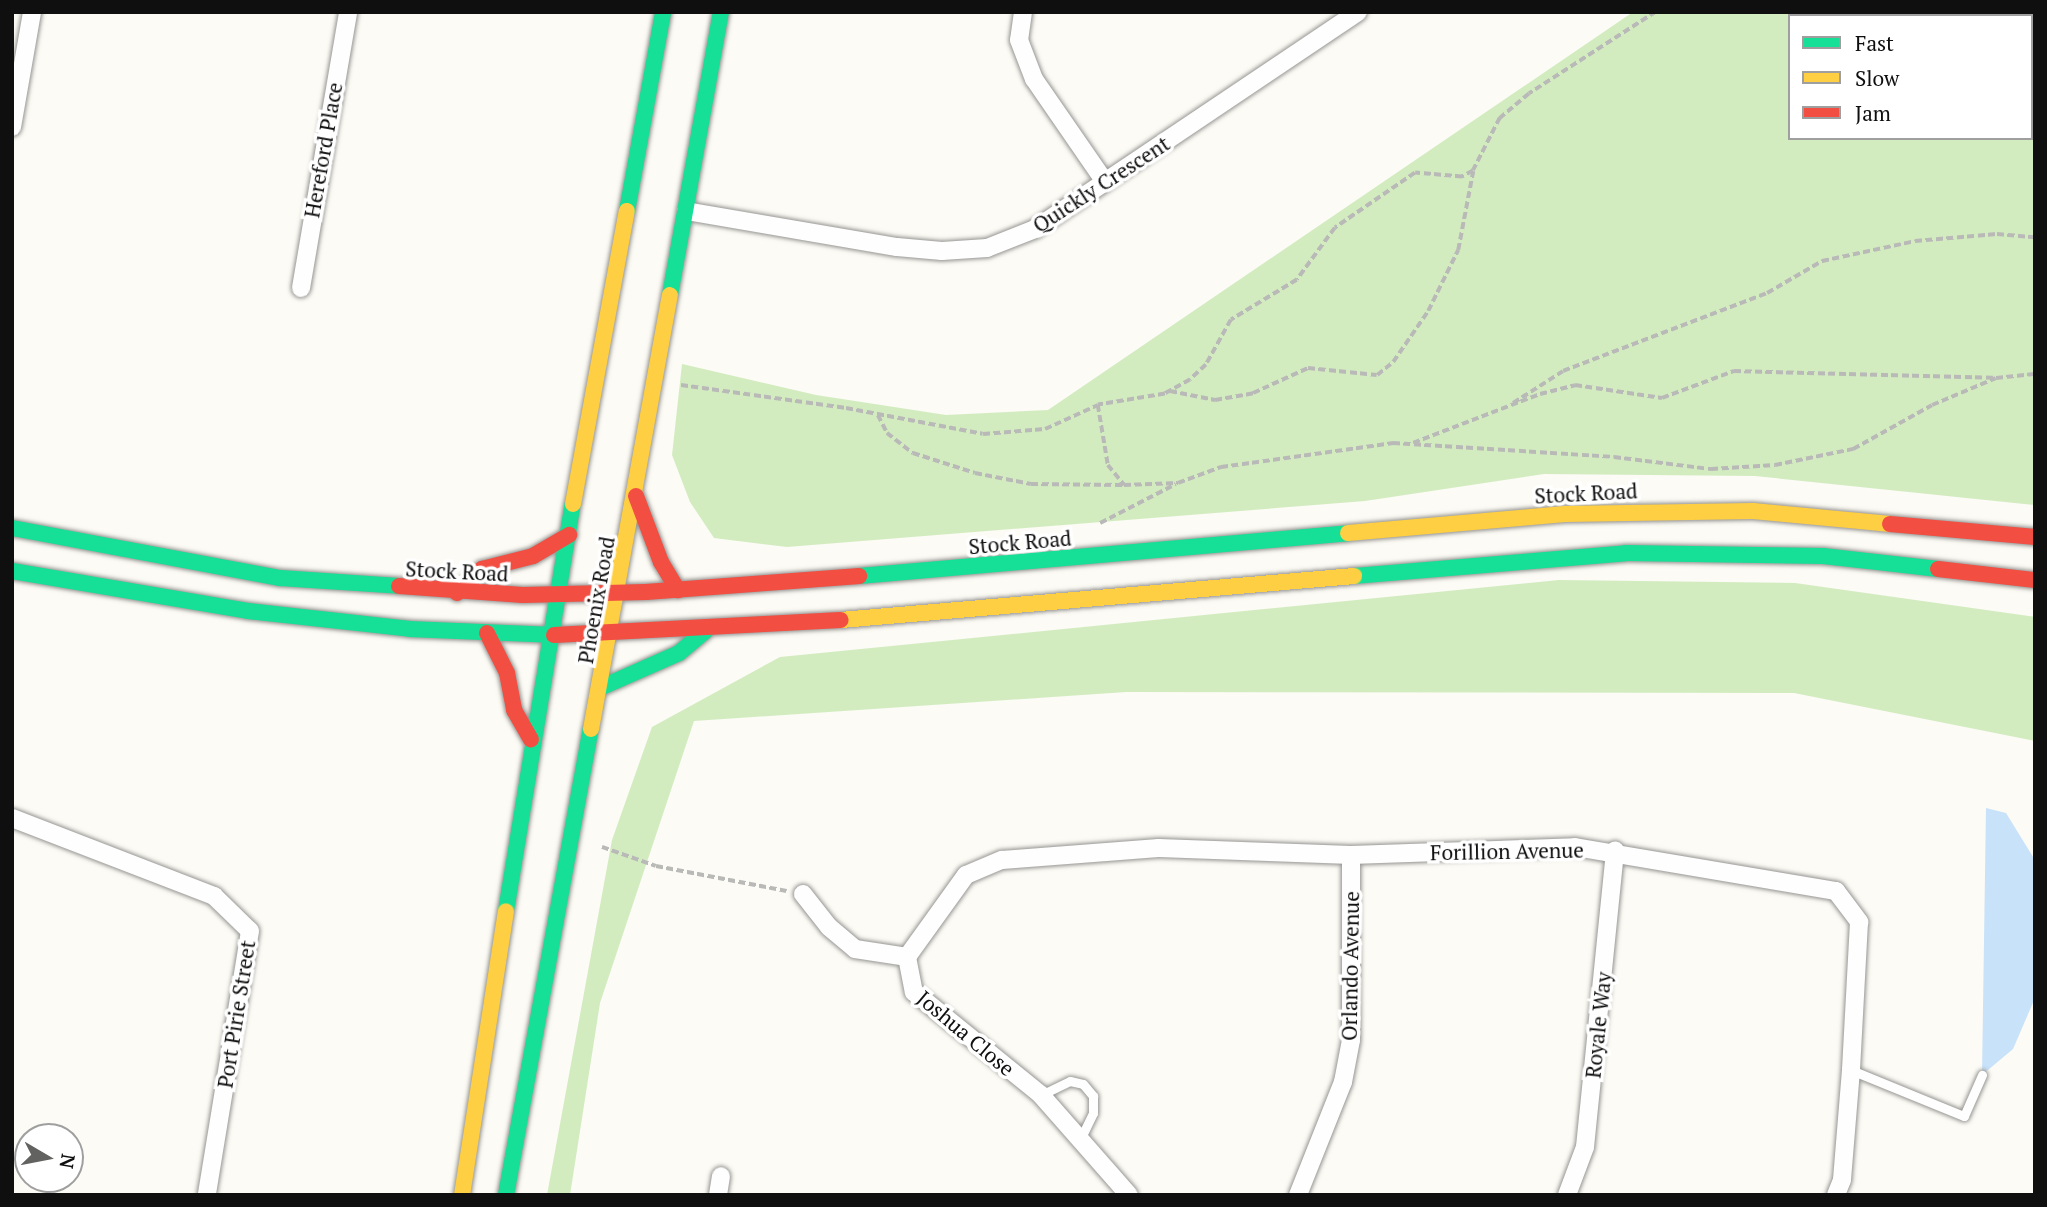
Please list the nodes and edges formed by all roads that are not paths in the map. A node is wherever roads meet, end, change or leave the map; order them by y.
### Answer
1 (32, 12) edge
2 (348, 12) edge
3 (663, 12) edge
4 (721, 12) edge
5 (1023, 12) edge
6 (1358, 12) edge
7 (12, 127) edge
8 (1105, 182) junction
9 (686, 211) junction
10 (301, 288) dead end
11 (636, 496) junction
12 (12, 528) edge
13 (569, 535) junction
14 (2035, 537) edge
15 (12, 571) edge
16 (2035, 580) edge
17 (678, 590) junction
18 (457, 593) junction
19 (618, 593) junction
20 (559, 594) junction
21 (706, 630) junction
22 (487, 633) junction
23 (610, 634) junction
24 (550, 635) junction
25 (602, 687) junction
26 (531, 740) junction
27 (12, 818) edge
28 (1615, 851) junction
29 (1351, 855) junction
30 (803, 894) road end
31 (907, 957) junction
32 (1852, 1070) junction
33 (1982, 1075) dead end
34 (1041, 1095) junction
35 (1082, 1138) junction
36 (721, 1176) dead end
37 (207, 1195) edge
38 (462, 1195) edge
39 (506, 1195) edge
40 (718, 1195) edge
41 (1129, 1195) edge
42 (1298, 1195) edge
43 (1567, 1195) edge
44 (1836, 1195) edge

1 - 7 street
2 - 10 street, Hereford Place
3 - 13 main road, Phoenix Road
4 - 9 main road, Phoenix Road
5 - 8 street
6 - 8 street, Quickly Crescent
8 - 9 street, Quickly Crescent
9 - 11 main road, Phoenix Road
11 - 17 main road
11 - 19 main road, Phoenix Road
12 - 18 main road, Stock Road
13 - 18 main road
13 - 20 main road, Phoenix Road
14 - 17 main road, Stock Road
15 - 22 main road
16 - 21 main road
17 - 19 main road, Stock Road
18 - 20 main road, Stock Road
19 - 20 main road, Stock Road
19 - 23 main road, Phoenix Road
20 - 24 main road, Phoenix Road
21 - 23 main road
21 - 25 main road
22 - 24 main road
22 - 26 main road
23 - 24 main road
23 - 25 main road, Phoenix Road
24 - 26 main road, Phoenix Road
25 - 39 main road, Phoenix Road
26 - 38 main road, Phoenix Road
27 - 37 street, Port Pirie Street
28 - 29 street, Forillion Avenue
28 - 32 street, Forillion Avenue
28 - 43 street, Royale Way
29 - 31 street, Forillion Avenue
29 - 42 street, Orlando Avenue
30 - 31 street
31 - 34 street, Joshua Close
32 - 33 lane
32 - 44 street, Forillion Avenue
34 - 35 street, Joshua Close
34 - 35 lane
35 - 41 street, Joshua Close
36 - 40 street

